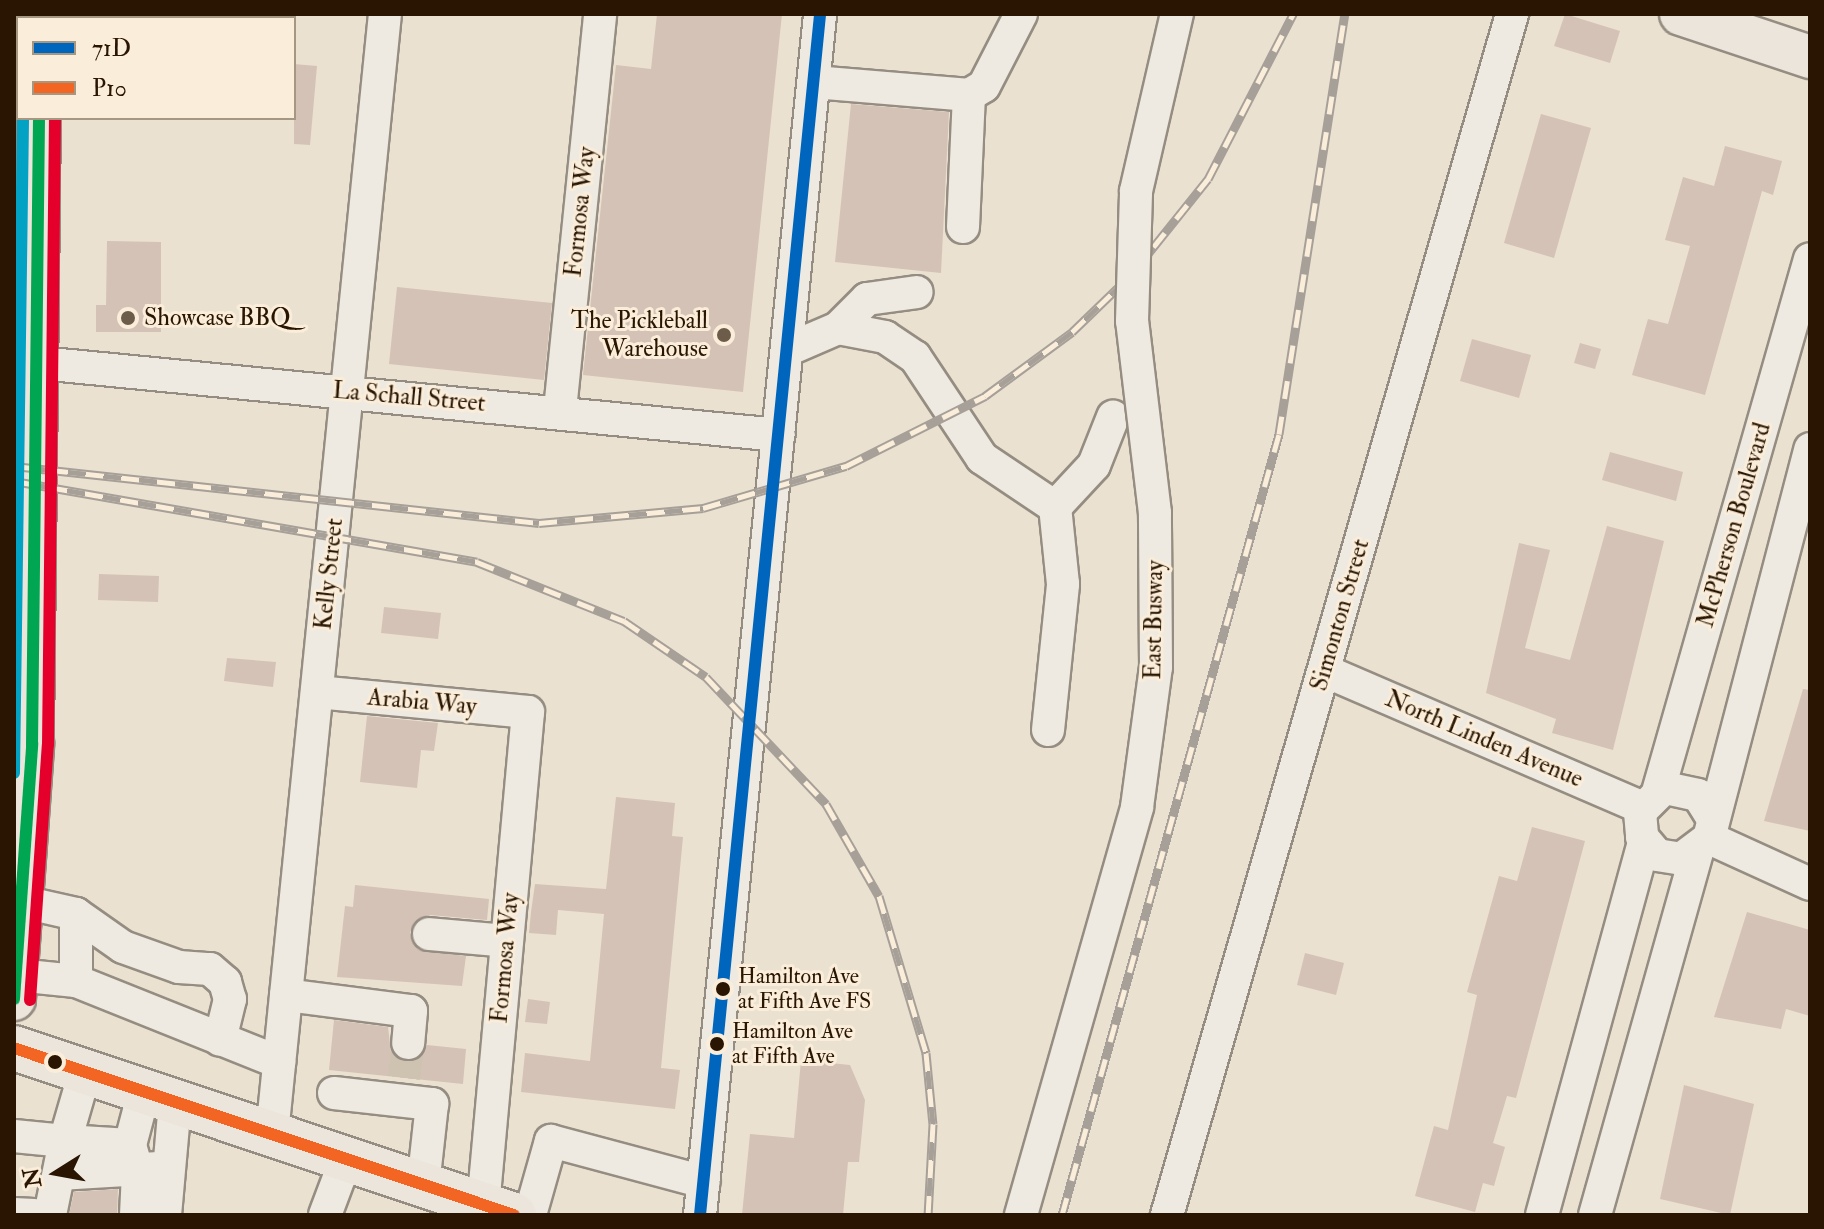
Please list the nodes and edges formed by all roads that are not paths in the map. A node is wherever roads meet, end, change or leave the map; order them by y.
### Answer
1 (385, 14) edge
2 (600, 14) edge
3 (820, 14) edge
4 (1021, 14) edge
5 (1177, 14) edge
6 (1512, 14) edge
7 (1681, 14) edge
8 (1810, 57) edge
9 (814, 82) junction
10 (969, 95) junction
11 (39, 120) edge
12 (26, 220) edge
13 (963, 227) dead end
14 (1810, 259) edge
15 (917, 292) dead end
16 (838, 328) junction
17 (787, 350) junction
18 (40, 363) junction
19 (349, 391) junction
20 (560, 410) junction
21 (1113, 417) dead end
22 (778, 435) junction
23 (1759, 437) junction
24 (1809, 451) edge
25 (1055, 507) junction
26 (1325, 671) junction
27 (317, 692) junction
28 (528, 712) joint
29 (1048, 730) dead end
30 (1650, 800) junction
31 (1705, 835) junction
32 (1644, 842) junction
33 (1810, 884) edge
34 (23, 902) junction
35 (76, 914) junction
36 (429, 934) dead end
37 (507, 941) junction
38 (76, 981) junction
39 (15, 987) edge
40 (286, 995) junction
41 (220, 1040) junction
42 (408, 1043) tunnel mouth
43 (14, 1048) edge
44 (279, 1062) junction
45 (85, 1072) junction
46 (334, 1093) dead end
47 (160, 1097) junction
48 (272, 1134) junction
49 (14, 1136) edge
50 (65, 1141) junction
51 (346, 1159) junction
52 (145, 1161) junction
53 (59, 1174) junction
54 (704, 1182) junction
55 (423, 1185) junction
56 (498, 1210) edge
57 (14, 1214) edge
58 (34, 1215) edge
59 (50, 1215) edge
60 (136, 1215) edge
61 (165, 1215) edge
62 (325, 1215) edge
63 (530, 1215) edge
64 (700, 1215) edge
65 (1021, 1215) edge
66 (1167, 1215) edge
67 (1542, 1215) edge
68 (1595, 1215) edge

1 - 19 street, Kelly Street
2 - 20 street, Formosa Way
3 - 9 street
4 - 10 street
5 - 65 street, East Busway, bridge
6 - 26 street, Simonton Street
7 - 8 main road
9 - 10 street
9 - 17 street
10 - 13 street
11 - 12 main road
12 - 18 main road
14 - 23 street, McPherson Boulevard
15 - 16 street
16 - 17 street
16 - 25 street
17 - 22 street
18 - 19 street, La Schall Street
18 - 34 main road
19 - 20 street, La Schall Street
19 - 27 street, Kelly Street
20 - 22 street, La Schall Street
21 - 25 street
22 - 54 street
23 - 24 street
23 - 30 street, McPherson Boulevard
24 - 31 street
25 - 29 street
26 - 30 street, North Linden Avenue
26 - 66 street, Simonton Street
27 - 28 street, Arabia Way
27 - 40 street, Kelly Street
28 - 37 street, Formosa Way
30 - 31 street, North Linden Avenue
30 - 32 street, McPherson Boulevard
31 - 32 street
31 - 33 street
31 - 68 street
32 - 67 street
34 - 35 street
34 - 39 main road
35 - 38 street
35 - 41 street
36 - 37 street
37 - 56 street, Formosa Way
38 - 39 street
38 - 41 street
40 - 42 street
40 - 44 street, Kelly Street
41 - 44 street
43 - 45 highway
44 - 48 street, Kelly Street
45 - 47 highway
45 - 50 street
46 - 55 street
47 - 48 highway
47 - 52 street
47 - 52 street
48 - 51 highway
49 - 50 street
50 - 52 street
50 - 53 street
51 - 55 highway
51 - 62 street
52 - 53 street
52 - 60 street
52 - 61 street
53 - 59 street
54 - 63 street
54 - 64 street
55 - 56 highway
57 - 58 street

